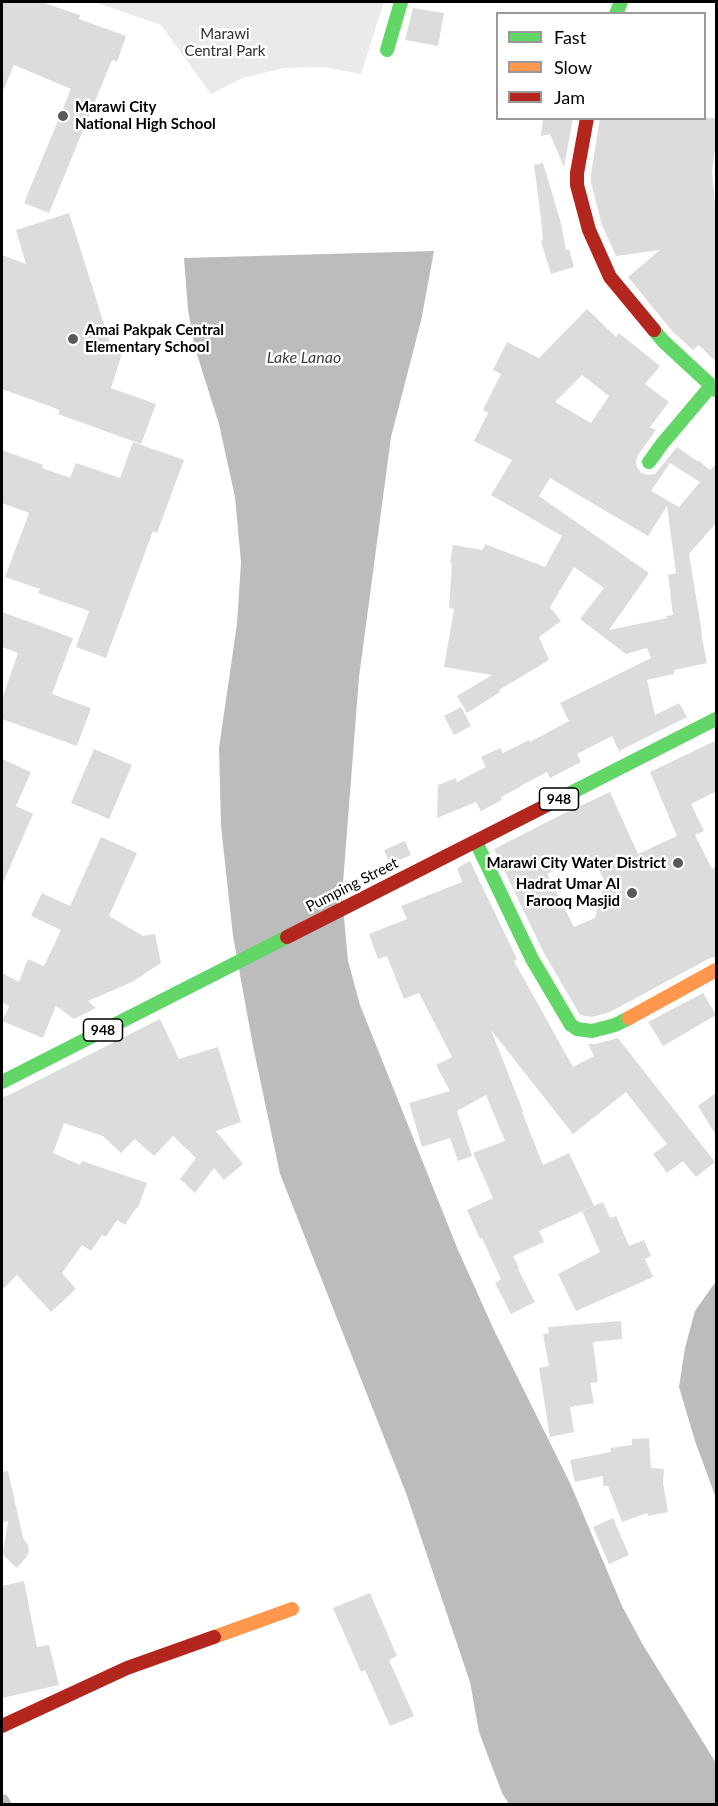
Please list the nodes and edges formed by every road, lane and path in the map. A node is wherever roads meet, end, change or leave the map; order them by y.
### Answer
1 (401, 2) edge
2 (387, 50) dead end
3 (587, 120) edge
4 (714, 388) edge
5 (650, 462) dead end
6 (717, 719) edge
7 (476, 842) junction
8 (717, 970) edge
9 (2, 1082) edge
10 (292, 1609) dead end
11 (2, 1726) edge

1 - 2 main road
3 - 4 main road
4 - 5 main road
6 - 7 main road, Pumping Street / 948
7 - 8 main road
7 - 9 main road, Pumping Street / 948
10 - 11 main road

